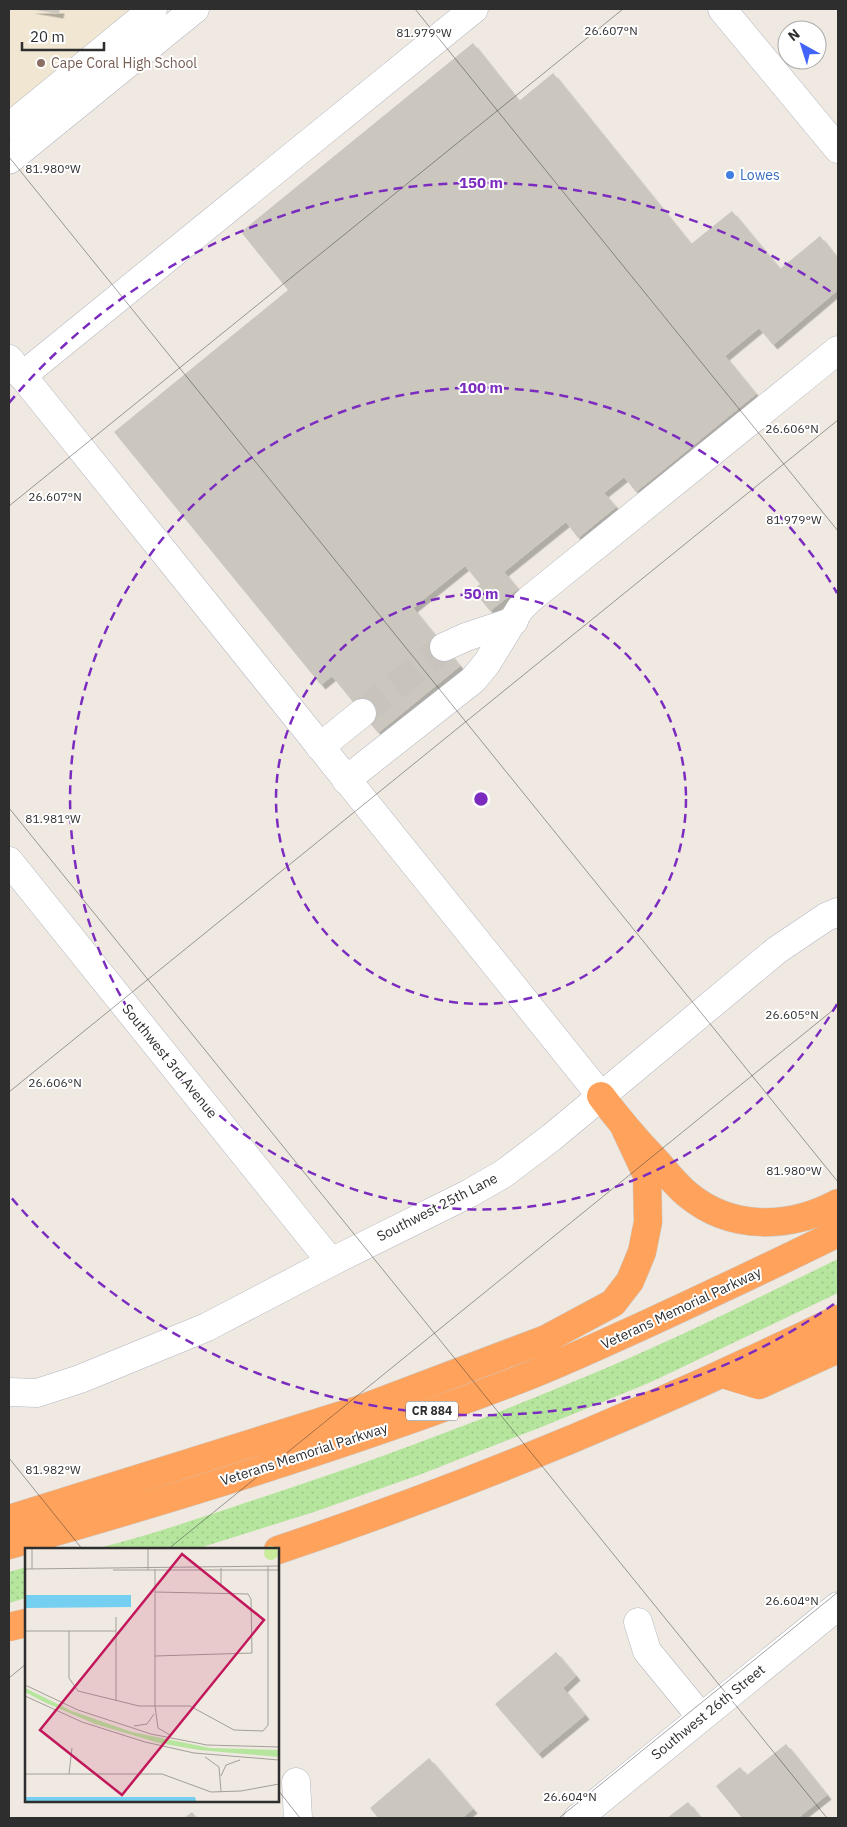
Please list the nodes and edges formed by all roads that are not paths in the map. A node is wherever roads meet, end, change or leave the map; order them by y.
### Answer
1 (153, 9) edge
2 (195, 9) edge
3 (474, 9) edge
4 (722, 9) edge
5 (9, 127) edge
6 (838, 149) edge
7 (9, 160) edge
8 (838, 350) edge
9 (15, 368) edge
10 (514, 621) junction
11 (444, 647) tunnel mouth
12 (362, 713) tunnel mouth
13 (320, 747) junction
14 (346, 780) junction
15 (9, 861) edge
16 (838, 912) edge
17 (601, 1096) junction
18 (625, 1128) junction
19 (838, 1203) edge
20 (838, 1234) edge
21 (331, 1262) junction
22 (838, 1320) edge
23 (838, 1349) edge
24 (723, 1374) junction
25 (9, 1392) edge
26 (9, 1519) edge
27 (9, 1545) edge
28 (279, 1550) edge
29 (838, 1606) edge
30 (638, 1622) dead end
31 (25, 1623) edge
32 (9, 1627) edge
33 (701, 1717) junction
34 (296, 1782) dead end
35 (298, 1818) edge
36 (578, 1818) edge

1 - 5 street
2 - 7 street
3 - 9 street
4 - 6 street
8 - 10 street
9 - 13 street
10 - 11 street
10 - 14 street
12 - 13 street
13 - 14 street
14 - 17 street
15 - 21 street, Southwest 3rd Avenue
16 - 17 street, Southwest 25th Lane
17 - 18 highway
17 - 21 street, Southwest 25th Lane
18 - 19 highway
18 - 26 highway
20 - 27 highway, Veterans Memorial Parkway / CR 884
21 - 25 street, Southwest 25th Lane
22 - 24 highway
23 - 24 highway
24 - 28 highway
29 - 33 street, Southwest 26th Street
30 - 33 street
31 - 32 highway
33 - 36 street, Southwest 26th Street
34 - 35 street

